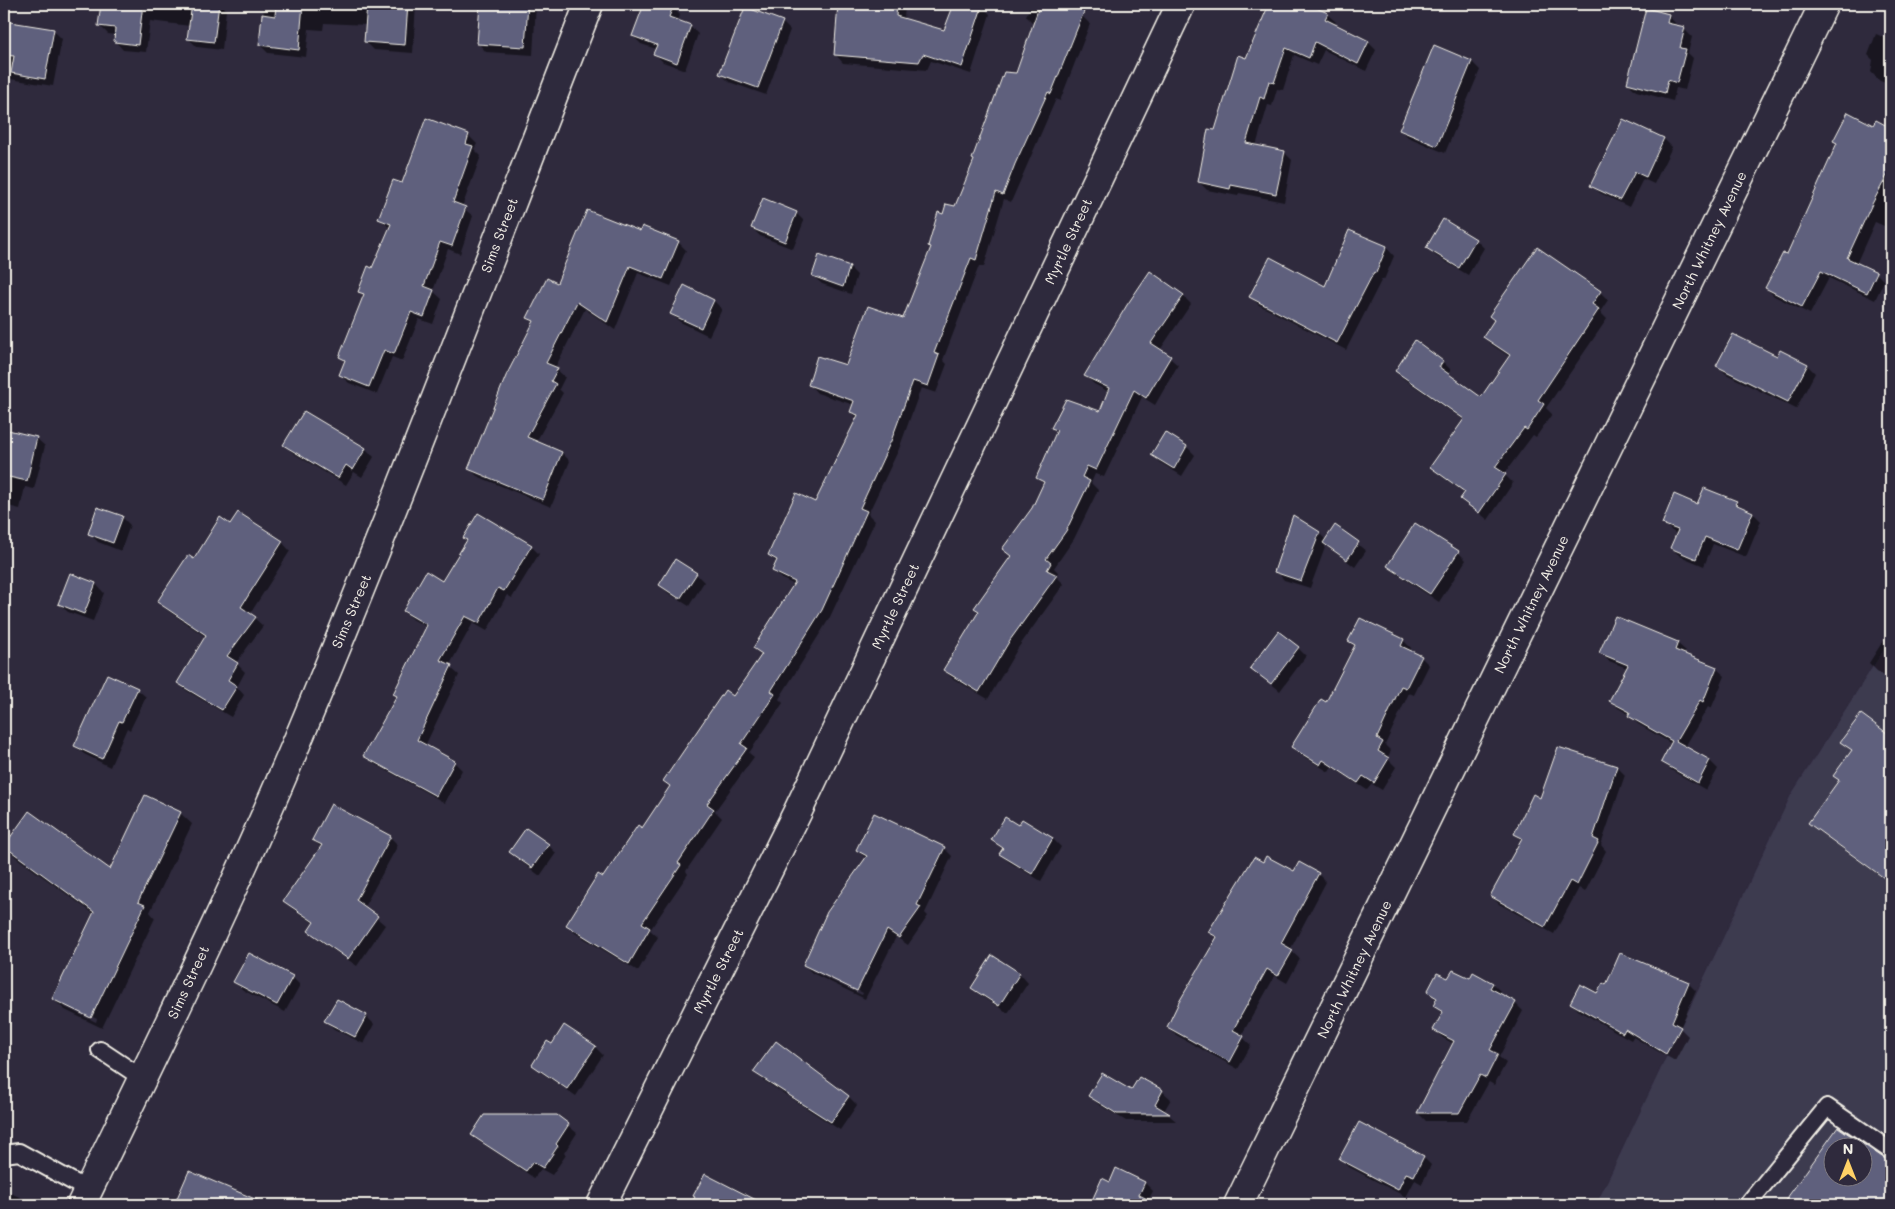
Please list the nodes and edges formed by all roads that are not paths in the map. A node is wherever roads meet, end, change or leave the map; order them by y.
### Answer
1 (589, 4) edge
2 (1180, 4) edge
3 (1824, 4) edge
4 (100, 1050) dead end
5 (142, 1078) junction
6 (1891, 1151) edge
7 (4, 1154) edge
8 (84, 1197) edge
9 (601, 1205) edge
10 (1238, 1205) edge
11 (1747, 1205) edge

1 - 5 street, Sims Street
2 - 9 street, Myrtle Street
3 - 10 street, North Whitney Avenue
4 - 5 lane
5 - 8 street, Sims Street
6 - 11 lane
7 - 8 lane

